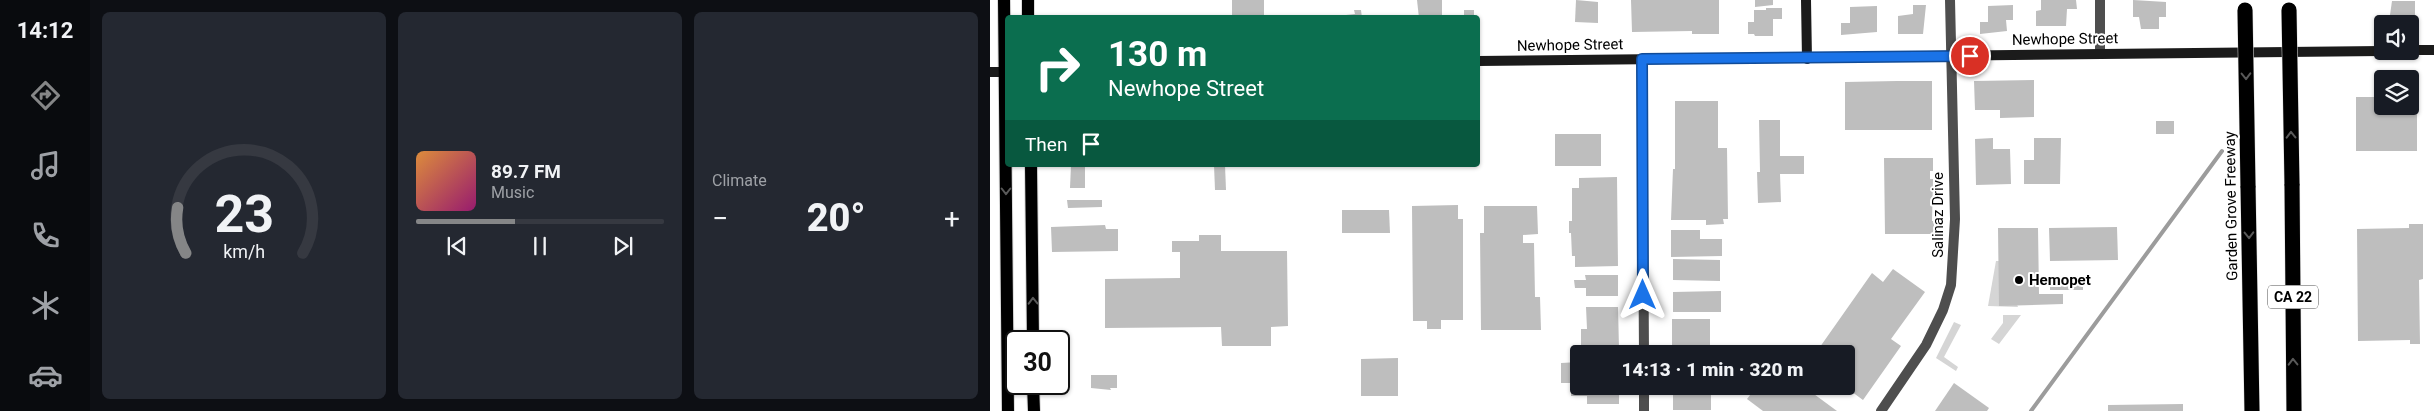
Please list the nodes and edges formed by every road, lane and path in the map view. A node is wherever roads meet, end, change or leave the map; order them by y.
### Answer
1 (1004, 0) edge
2 (1028, 0) edge
3 (1806, 0) edge
4 (1950, 0) edge
5 (2100, 0) edge
6 (2245, 5) edge
7 (2289, 5) edge
8 (1028, 15) edge
9 (1005, 36) edge
10 (2374, 50) edge
11 (2419, 50) edge
12 (2434, 50) edge
13 (2100, 53) junction
14 (1951, 56) junction
15 (1642, 59) junction
16 (1807, 59) junction
17 (1480, 61) edge
18 (990, 72) edge
19 (1005, 72) edge
20 (1007, 167) edge
21 (1031, 167) edge
22 (1033, 330) edge
23 (1644, 345) edge
24 (1033, 395) edge
25 (1644, 395) edge
26 (1008, 411) edge
27 (1034, 411) edge
28 (1644, 411) edge
29 (1881, 411) edge
30 (2252, 411) edge
31 (2294, 411) edge

1 - 9 main road
2 - 8 main road
3 - 16 street
4 - 14 street, Salinaz Drive
5 - 13 street
6 -> 30 highway, Garden Grove Freeway / CA 22, bridge
31 -> 7 highway, CA 22, bridge
10 - 13 street, Newhope Street
11 - 12 street
13 - 14 street, Newhope Street
14 - 16 street, Newhope Street
14 - 29 street, Salinaz Drive
15 - 16 street, Newhope Street
15 - 17 street, Newhope Street
15 - 23 street
18 - 19 street
20 -> 26 main road
22 -> 21 main road
24 - 27 main road
25 - 28 street

